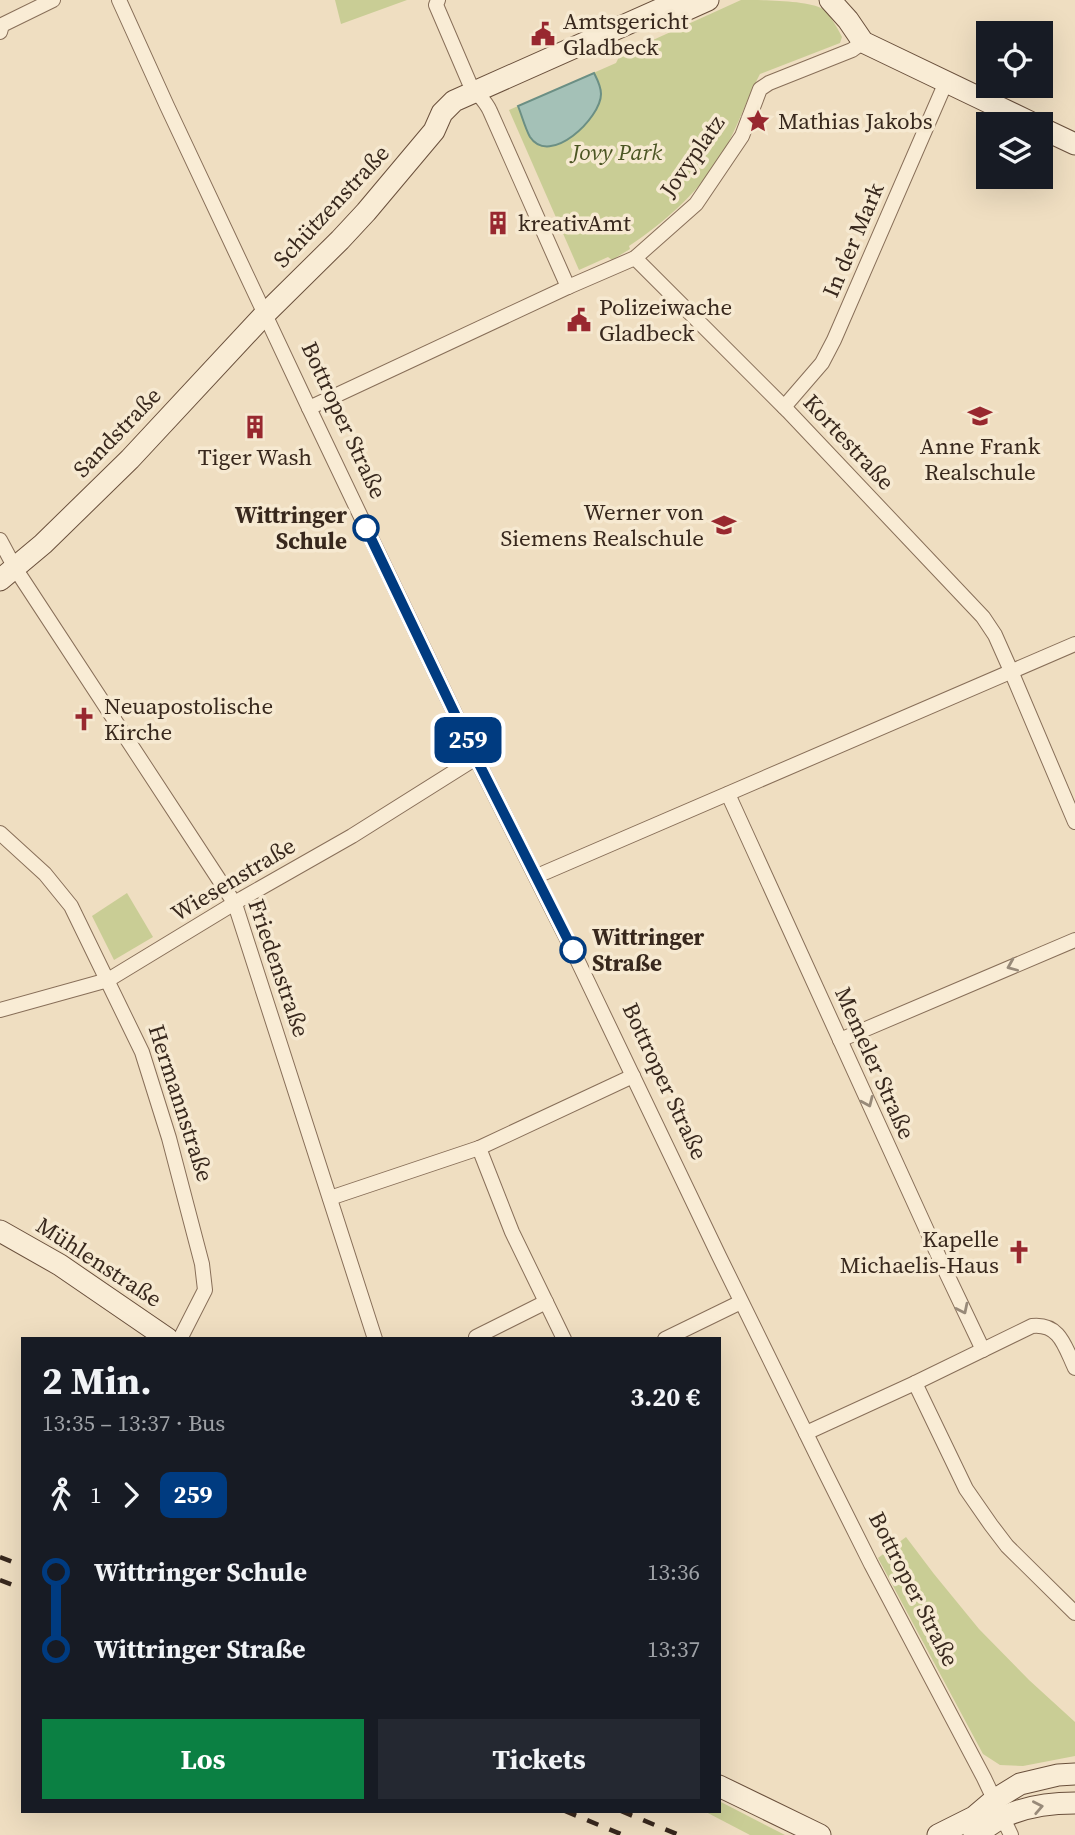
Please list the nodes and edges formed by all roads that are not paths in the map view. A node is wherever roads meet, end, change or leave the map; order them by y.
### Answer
1 (53, 0) edge
2 (119, 0) edge
3 (438, 0) edge
4 (681, 0) edge
5 (708, 0) edge
6 (830, 0) edge
7 (844, 10) edge
8 (0, 32) edge
9 (863, 42) junction
10 (946, 82) junction
11 (480, 96) junction
12 (1009, 112) edge
13 (1053, 134) edge
14 (1075, 144) edge
15 (635, 258) junction
16 (568, 287) junction
17 (265, 314) junction
18 (784, 407) junction
19 (309, 408) junction
20 (0, 540) edge
21 (7, 574) edge
22 (1075, 644) edge
23 (1011, 671) junction
24 (476, 758) junction
25 (727, 794) junction
26 (1075, 822) edge
27 (0, 833) edge
28 (537, 876) junction
29 (235, 904) junction
30 (1075, 940) edge
31 (108, 980) junction
32 (0, 1010) edge
33 (840, 1040) junction
34 (632, 1076) junction
35 (480, 1148) junction
36 (330, 1198) junction
37 (0, 1231) edge
38 (546, 1302) junction
39 (741, 1302) junction
40 (165, 1337) edge
41 (181, 1337) edge
42 (374, 1337) edge
43 (476, 1337) dead end
44 (563, 1337) edge
45 (668, 1337) edge
46 (983, 1350) junction
47 (1075, 1368) edge
48 (915, 1383) junction
49 (806, 1433) junction
50 (1075, 1613) edge
51 (1075, 1774) edge
52 (721, 1787) edge
53 (1075, 1803) edge
54 (1003, 1817) edge
55 (820, 1835) edge
56 (937, 1835) edge
57 (974, 1835) edge

1 - 8 street
2 - 17 street, Bottroper Straße
3 - 11 street
4 - 11 main road, Schützenstraße
5 - 11 main road, Schützenstraße
6 - 7 main road
7 - 9 main road
9 - 10 main road
9 - 15 street, Jovyplatz
10 - 12 main road
10 - 18 street, In der Mark
11 - 16 street
11 - 17 main road, Schützenstraße
13 - 14 main road
15 - 16 street, Jovyplatz
15 - 18 street, Kortestraße
16 - 19 street, Jovyplatz
17 - 19 street, Bottroper Straße
17 - 21 main road, Sandstraße
18 - 23 street, Kortestraße
19 - 24 street, Bottroper Straße
20 - 21 street, Friedenstraße
21 - 29 street, Friedenstraße
22 - 23 street
23 - 25 street
23 - 26 street, Kortestraße
24 - 28 street, Bottroper Straße
24 - 29 street, Wiesenstraße
25 - 28 street
25 - 33 street, Memeler Straße
27 - 31 street, Hermannstraße
28 - 34 street, Bottroper Straße
29 - 31 street, Wiesenstraße
29 - 36 street, Friedenstraße
30 -> 33 street
31 - 32 street, Wiesenstraße
31 - 41 street, Hermannstraße
33 -> 46 street, Memeler Straße
34 - 35 street
34 - 39 street, Bottroper Straße
35 - 36 street
35 - 38 street
36 - 42 street, Friedenstraße
37 - 40 main road, Mühlenstraße
38 - 43 street
38 - 44 street
39 - 45 street
39 - 49 street, Bottroper Straße
46 - 47 street
46 - 48 street
48 - 49 street
48 - 50 street
49 - 54 street, Bottroper Straße
51 - 54 main road
52 - 55 main road
54 -> 53 main road
54 - 56 main road
54 - 57 main road

